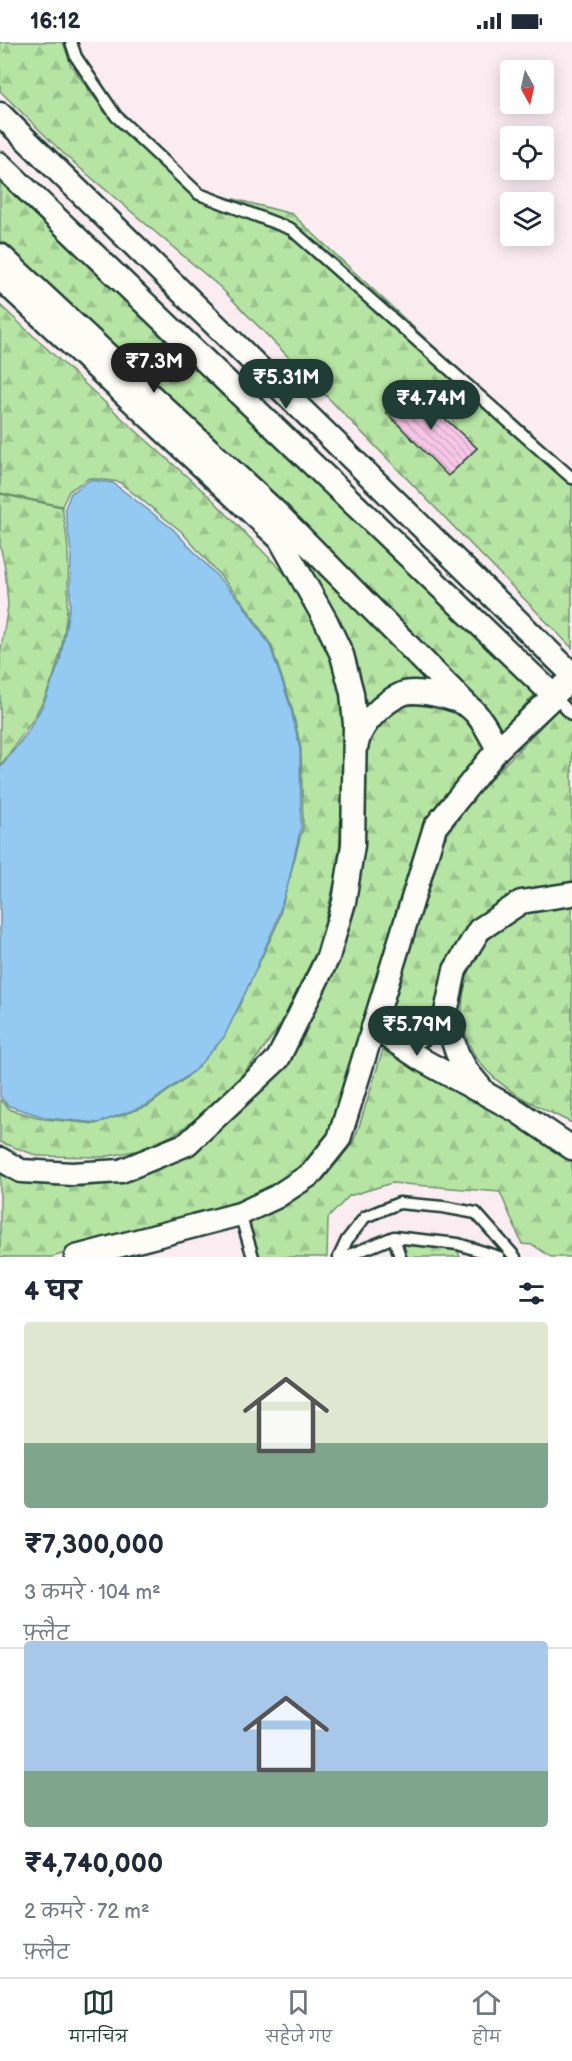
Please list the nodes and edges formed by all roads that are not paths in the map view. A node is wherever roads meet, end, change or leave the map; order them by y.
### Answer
1 (71, 42) edge
2 (0, 114) edge
3 (0, 164) edge
4 (0, 255) edge
5 (0, 278) edge
6 (572, 478) edge
7 (572, 675) edge
8 (554, 696) junction
9 (469, 707) junction
10 (572, 715) edge
11 (498, 749) junction
12 (354, 763) junction
13 (572, 894) edge
14 (445, 1017) junction
15 (373, 1027) junction
16 (486, 1094) junction
17 (572, 1148) edge
18 (0, 1159) edge
19 (240, 1214) junction
20 (394, 1237) junction
21 (458, 1244) junction
22 (365, 1253) edge
23 (76, 1257) edge
24 (253, 1257) edge
25 (339, 1257) edge
26 (345, 1257) edge
27 (400, 1257) edge
28 (463, 1257) edge
29 (499, 1257) edge
30 (515, 1257) edge

1 - 6 lane
2 - 7 street
3 - 8 street
4 - 9 street
5 - 12 street
7 - 8 street
8 - 10 lane
8 - 11 street
9 - 11 street
9 - 12 street
11 - 15 street
12 - 18 street
13 - 14 street
14 - 15 street
14 - 16 street
15 - 16 street
15 - 19 street
16 - 17 street
19 - 23 street
19 - 24 lane
20 - 21 lane
20 - 22 lane
20 - 27 lane
21 - 28 lane
21 - 29 lane
22 - 26 lane
25 - 30 lane

